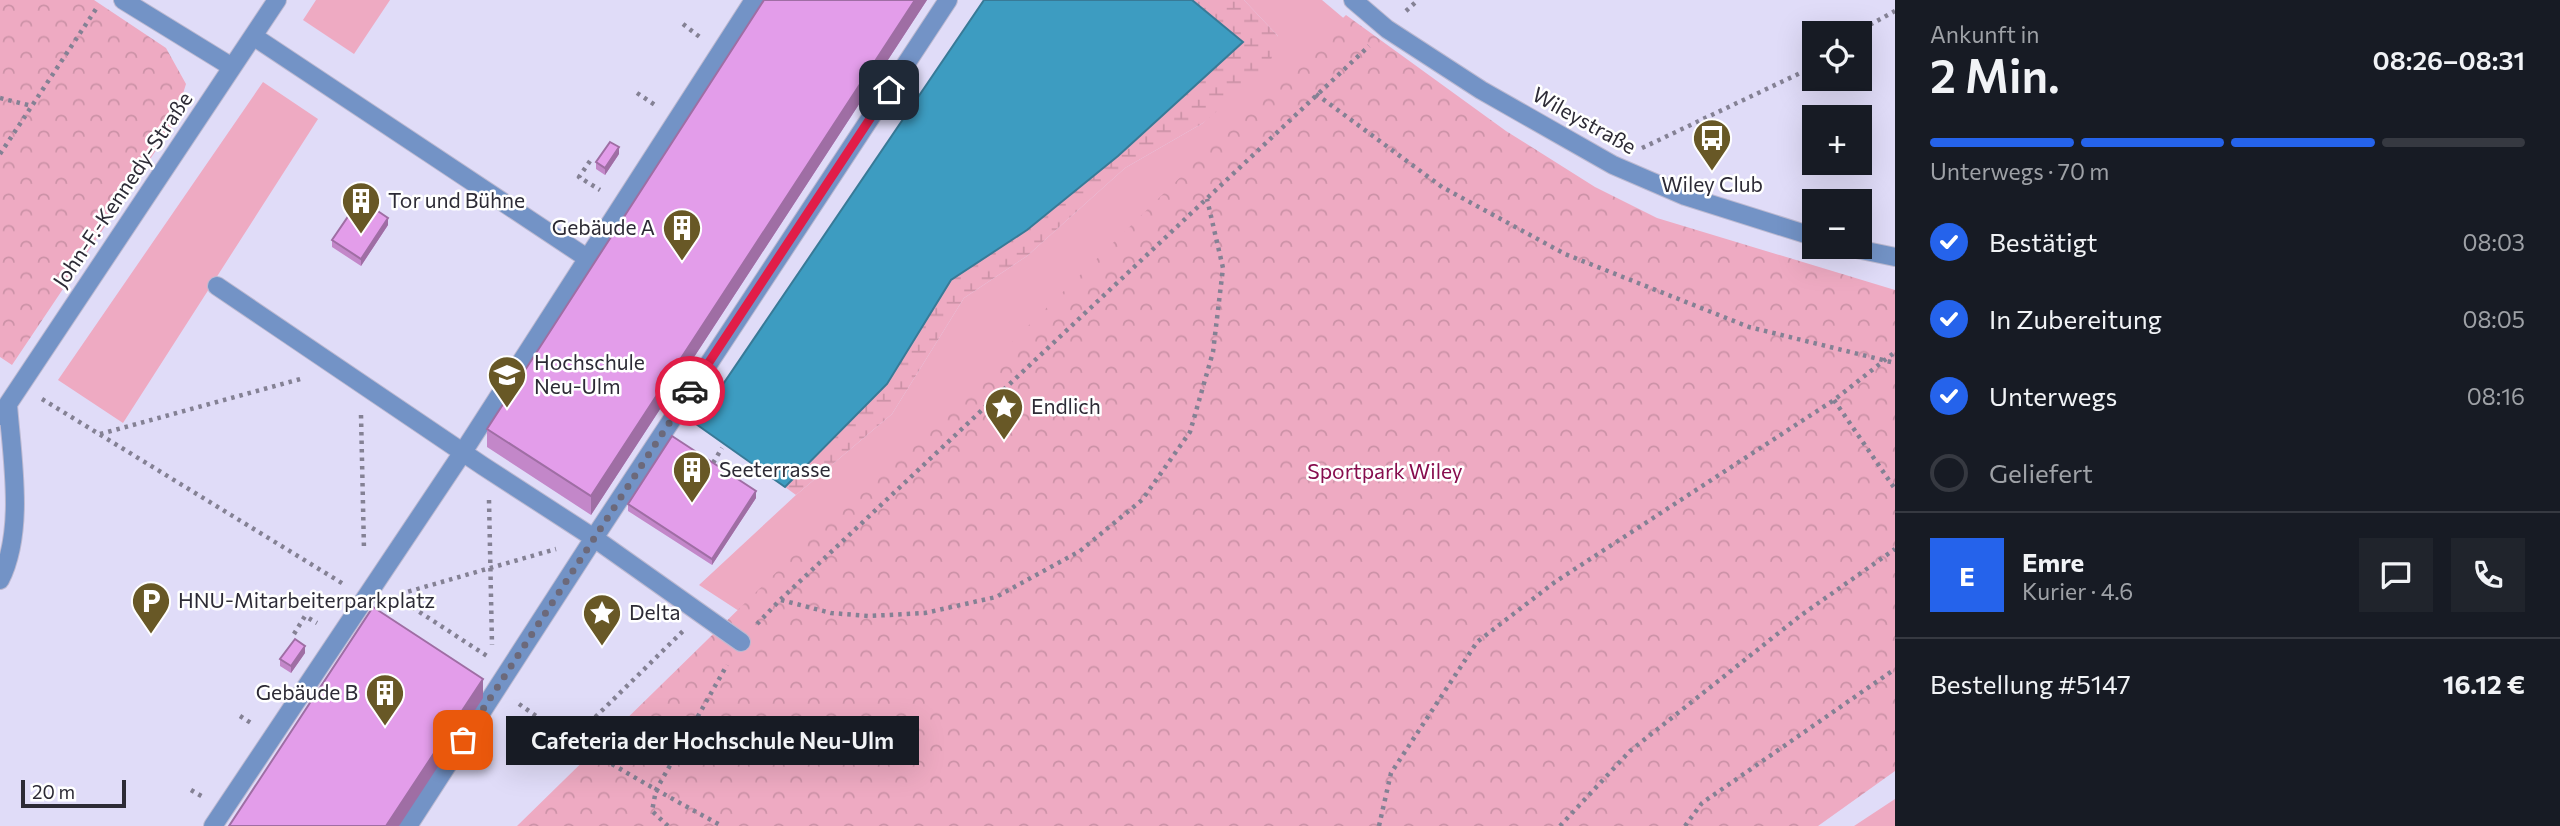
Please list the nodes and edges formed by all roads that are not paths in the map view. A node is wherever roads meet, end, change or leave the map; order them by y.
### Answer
1 (123, 0) edge
2 (276, 0) edge
3 (754, 0) edge
4 (948, 0) edge
5 (1353, 0) edge
6 (253, 36) junction
7 (232, 67) junction
8 (1802, 233) edge
9 (1872, 252) edge
10 (1895, 257) edge
11 (587, 258) junction
12 (217, 286) dead end
13 (4, 411) edge
14 (463, 453) junction
15 (594, 538) junction
16 (0, 580) edge
17 (741, 642) road end
18 (213, 826) edge
19 (408, 826) edge

1 - 7 street
2 - 6 street, John-F.-Kennedy-Straße
3 - 11 street
4 - 15 street
5 - 8 street, Wileystraße
6 - 7 street, John-F.-Kennedy-Straße
6 - 11 street
7 - 13 street, John-F.-Kennedy-Straße
9 - 10 street
11 - 14 street
12 - 14 street
13 - 16 street, John-F.-Kennedy-Straße
14 - 15 street
14 - 18 street
15 - 17 street
15 - 19 street

